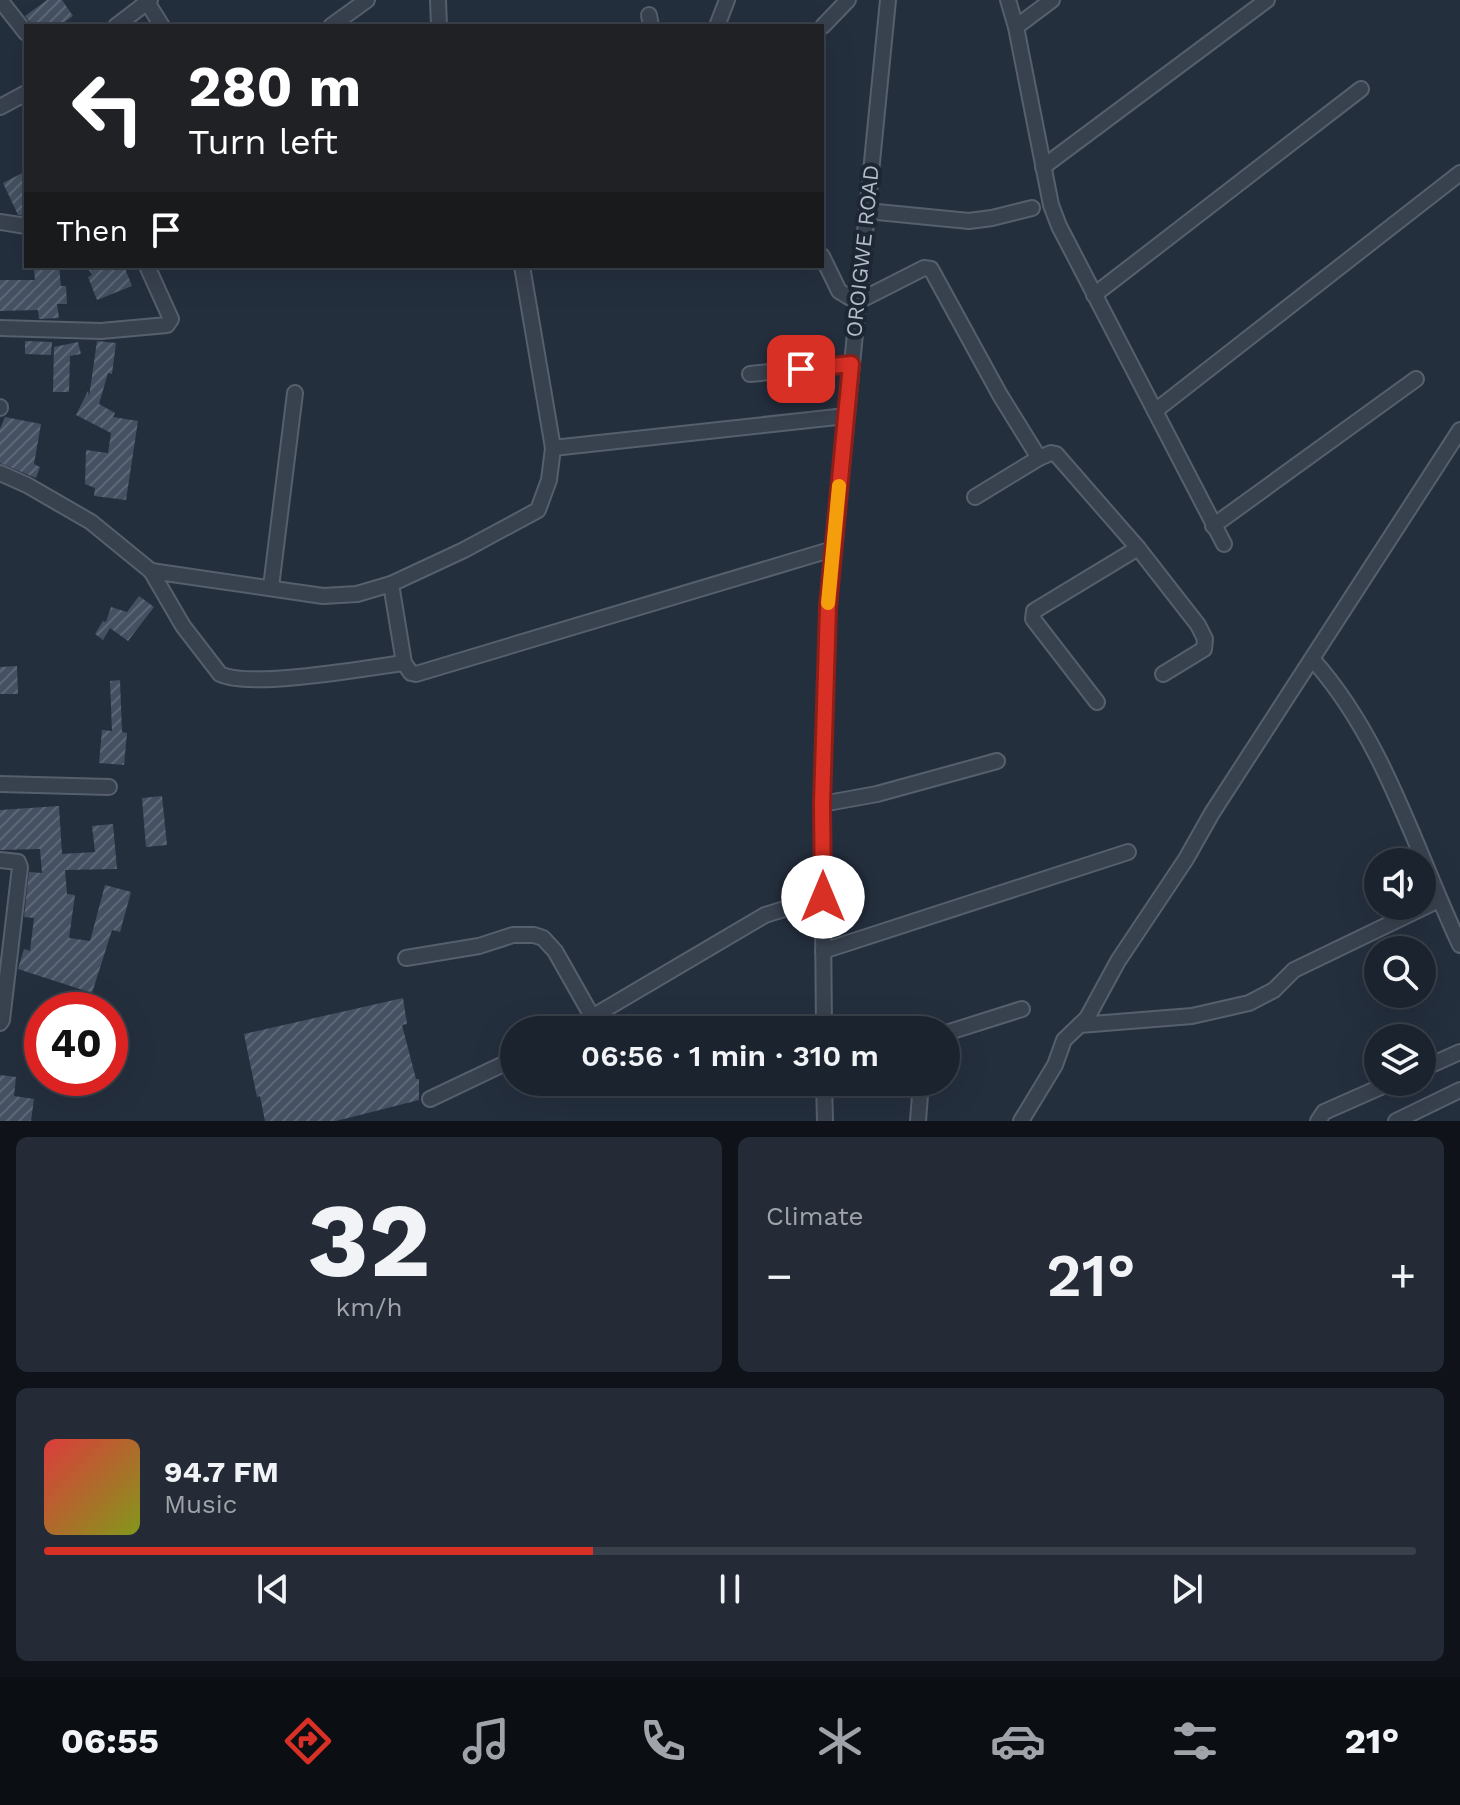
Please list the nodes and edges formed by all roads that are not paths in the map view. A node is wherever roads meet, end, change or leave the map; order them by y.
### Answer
1 (0, 0) edge
2 (367, 0) edge
3 (438, 0) edge
4 (727, 0) edge
5 (848, 0) edge
6 (888, 0) edge
7 (1008, 0) edge
8 (1052, 0) edge
9 (1267, 0) edge
10 (148, 1) edge
11 (119, 24) edge
12 (161, 24) edge
13 (334, 24) edge
14 (439, 24) edge
15 (718, 24) edge
16 (824, 25) edge
17 (1016, 27) junction
18 (24, 30) edge
19 (1361, 89) dead end
20 (24, 94) edge
21 (0, 107) edge
22 (1043, 167) junction
23 (1460, 173) edge
24 (1032, 208) dead end
25 (867, 211) junction
26 (0, 222) edge
27 (24, 226) edge
28 (824, 260) edge
29 (148, 268) edge
30 (522, 268) edge
31 (1094, 295) junction
32 (857, 302) junction
33 (0, 328) edge
34 (851, 364) junction
35 (750, 374) dead end
36 (1416, 379) dead end
37 (295, 393) dead end
38 (1155, 411) junction
39 (846, 416) junction
40 (1460, 430) edge
41 (553, 448) junction
42 (1039, 458) junction
43 (0, 473) edge
44 (975, 497) dead end
45 (1213, 526) junction
46 (1224, 544) dead end
47 (1138, 548) junction
48 (833, 549) junction
49 (151, 571) junction
50 (391, 584) junction
51 (271, 587) junction
52 (1313, 660) junction
53 (404, 663) junction
54 (1163, 674) dead end
55 (1097, 702) dead end
56 (997, 761) dead end
57 (0, 784) edge
58 (109, 787) dead end
59 (822, 804) junction
60 (1128, 852) dead end
61 (0, 860) edge
62 (823, 897) junction
63 (1439, 900) junction
64 (1460, 945) edge
65 (823, 951) junction
66 (406, 958) dead end
67 (1022, 1009) dead end
68 (592, 1016) edge
69 (596, 1016) edge
70 (824, 1016) edge
71 (0, 1023) edge
72 (1080, 1025) junction
73 (960, 1029) edge
74 (1460, 1052) edge
75 (1436, 1063) edge
76 (500, 1066) edge
77 (1460, 1090) edge
78 (1364, 1094) edge
79 (824, 1096) edge
80 (920, 1096) edge
81 (430, 1099) dead end
82 (825, 1121) edge
83 (918, 1121) edge
84 (1021, 1121) edge
85 (1318, 1121) edge
86 (1396, 1121) edge

1 - 18 street
2 - 13 street
3 - 14 street
4 - 15 street
5 - 16 street
6 - 25 street, OROIGWE ROAD
7 - 17 street
8 - 17 street
9 - 22 street
10 - 11 street
10 - 12 street
17 - 22 street
19 - 31 street
20 - 21 street
22 - 31 street
23 - 38 street
24 - 25 street
25 - 32 street, OROIGWE ROAD
26 - 27 street
28 - 32 street
29 - 33 street
30 - 41 street
31 - 38 street
32 - 34 street, OROIGWE ROAD
32 - 42 street
34 - 35 street
34 - 39 street, OROIGWE ROAD
36 - 45 street
37 - 51 street
38 - 45 street
39 - 41 street
39 - 48 street, OROIGWE ROAD
40 - 52 street
41 - 50 street
42 - 44 street
42 - 47 street
43 - 49 street
45 - 46 street
47 - 54 street
47 - 55 street
48 - 53 street
48 - 59 street, OROIGWE ROAD
49 - 51 street
49 - 53 street
50 - 51 street
50 - 53 street
52 - 63 street
52 - 72 street
56 - 59 street
57 - 58 street
59 - 62 street, OROIGWE ROAD
60 - 65 street
61 - 71 street
62 - 65 street, OROIGWE ROAD
62 - 69 street
63 - 64 street
63 - 72 street
65 - 70 street, OROIGWE ROAD
66 - 68 street
67 - 73 street
72 - 84 street
74 - 75 street
76 - 81 street
77 - 86 street
78 - 85 street
79 - 82 street
80 - 83 street

